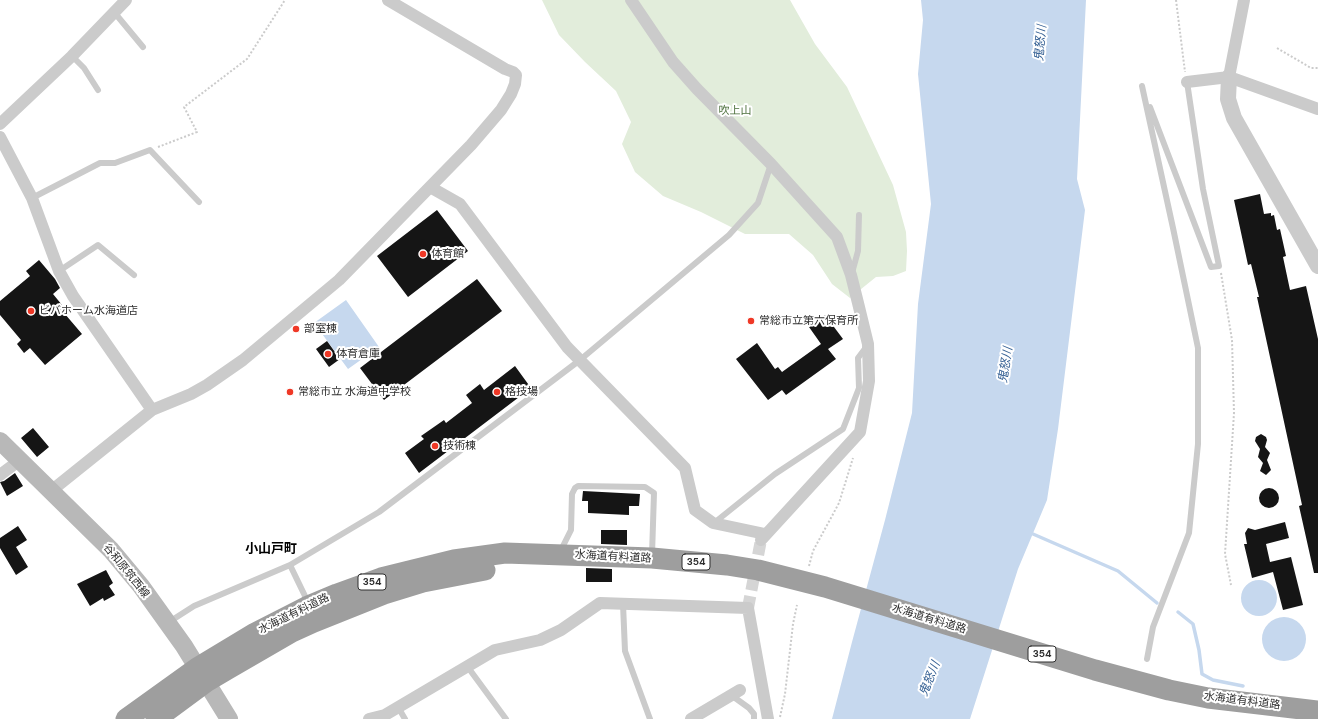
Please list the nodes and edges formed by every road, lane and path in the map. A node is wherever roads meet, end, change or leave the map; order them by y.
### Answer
1 (126, 0) edge
2 (285, 0) edge
3 (388, 0) edge
4 (631, 0) edge
5 (1176, 0) edge
6 (1244, 0) edge
7 (114, 12) junction
8 (143, 47) dead end
9 (1277, 48) dead end
10 (72, 56) junction
11 (1318, 68) edge
12 (1229, 77) junction
13 (1187, 82) junction
14 (98, 90) dead end
15 (1318, 109) edge
16 (0, 124) edge
17 (0, 137) edge
18 (150, 150) junction
19 (771, 164) junction
20 (430, 186) junction
21 (32, 198) junction
22 (199, 202) dead end
23 (860, 215) dead end
24 (1219, 266) junction
25 (1318, 266) edge
26 (59, 271) junction
27 (134, 275) dead end
28 (851, 275) junction
29 (868, 344) junction
30 (580, 360) junction
31 (152, 410) junction
32 (0, 441) edge
33 (854, 453) dead end
34 (20, 460) junction
35 (0, 474) edge
36 (51, 491) junction
37 (713, 523) junction
38 (564, 554) junction
39 (652, 558) junction
40 (290, 565) junction
41 (809, 567) dead end
42 (1232, 585) dead end
43 (305, 596) dead end
44 (623, 604) junction
45 (797, 605) dead end
46 (167, 624) junction
47 (1147, 658) dead end
48 (466, 666) junction
49 (202, 675) junction
50 (736, 693) joint
51 (1318, 706) edge
52 (398, 707) junction
53 (1290, 707) junction
54 (1318, 710) edge
55 (126, 719) edge
56 (156, 719) edge
57 (229, 719) edge
58 (369, 719) edge
59 (405, 719) edge
60 (506, 719) edge
61 (650, 719) edge
62 (690, 719) edge
63 (754, 719) edge
64 (768, 719) edge
65 (779, 719) edge

1 - 7 street
2 - 18 path
3 - 20 street
4 - 19 street
5 - 13 path
6 - 12 street
7 - 8 lane
7 - 10 street
9 - 11 path
10 - 14 lane
10 - 16 street
12 - 13 street
12 - 15 street
12 - 25 street
13 - 24 lane
17 - 21 street
18 - 21 lane
18 - 22 lane
19 - 28 street
19 - 30 lane
20 - 30 street
20 - 31 street
21 - 26 street
23 - 28 lane
24 - 42 path
24 - 47 lane
26 - 27 lane
26 - 31 street
28 - 29 street
29 - 37 lane
29 - 37 street
30 - 37 street
30 - 40 lane
31 - 36 street
32 - 34 main road, 谷和原筑西線
33 - 41 path
34 - 35 street
34 - 36 main road, 谷和原筑西線
36 - 46 main road, 谷和原筑西線
38 - 39 highway, 水海道有料道路 / 354
38 - 39 lane
38 - 49 highway, 水海道有料道路 / 354
39 - 53 highway, 水海道有料道路 / 354
40 - 43 lane
40 - 46 lane
44 - 48 street
44 - 61 lane
44 - 64 street
45 - 65 path
46 - 49 main road, 谷和原筑西線
48 - 52 street
48 - 60 lane
49 - 55 highway, 354
49 - 56 highway, 354
49 - 57 main road, 谷和原筑西線
50 - 62 street
50 - 63 lane
51 - 53 highway, 水海道有料道路 / 354
52 - 58 street
52 - 59 lane
53 - 54 highway, 水海道有料道路 / 354

